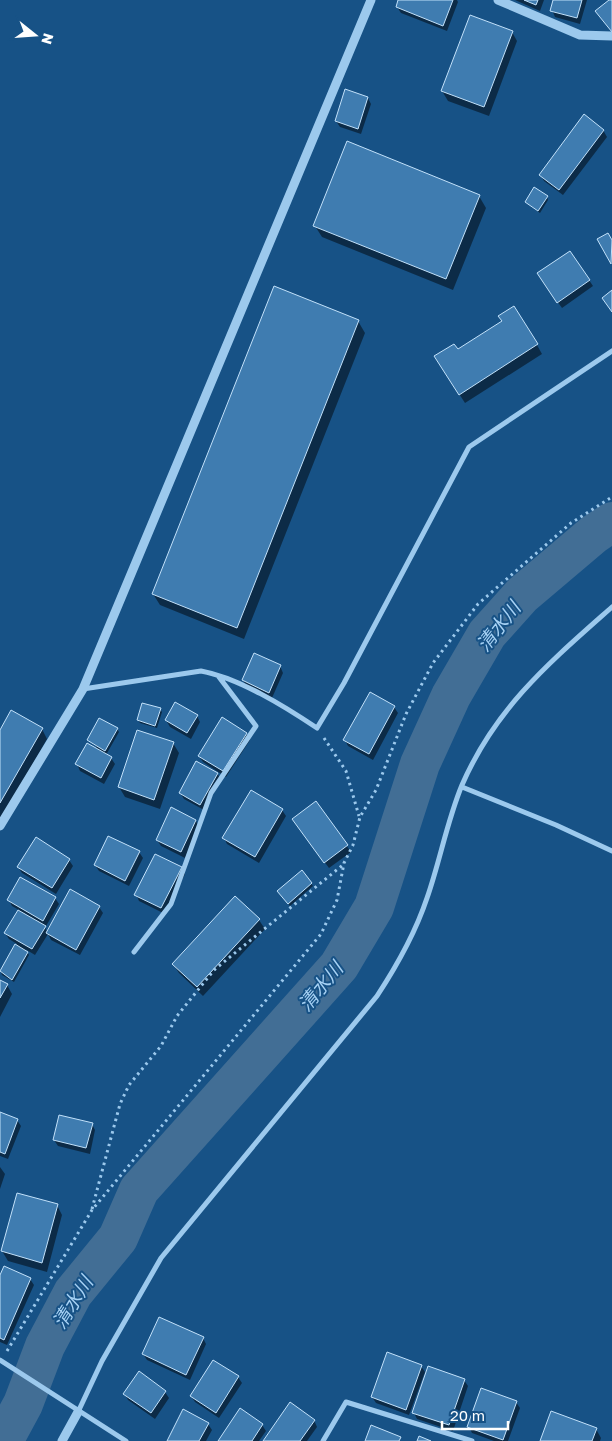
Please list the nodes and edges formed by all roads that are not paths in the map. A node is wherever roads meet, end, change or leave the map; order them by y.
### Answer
1 (371, 0) edge
2 (498, 0) edge
3 (612, 36) edge
4 (612, 351) edge
5 (612, 607) edge
6 (218, 674) junction
7 (84, 689) junction
8 (462, 787) junction
9 (0, 826) edge
10 (612, 851) edge
11 (134, 952) dead end
12 (1, 1361) edge
13 (78, 1412) junction
14 (62, 1441) edge
15 (126, 1441) edge
16 (323, 1441) edge
17 (472, 1441) edge

1 - 7 street
2 - 3 street
4 - 6 street
5 - 8 street
6 - 7 street
6 - 11 street
7 - 9 street
8 - 10 street
8 - 13 street
12 - 13 street
13 - 14 street
13 - 15 street
16 - 17 street

